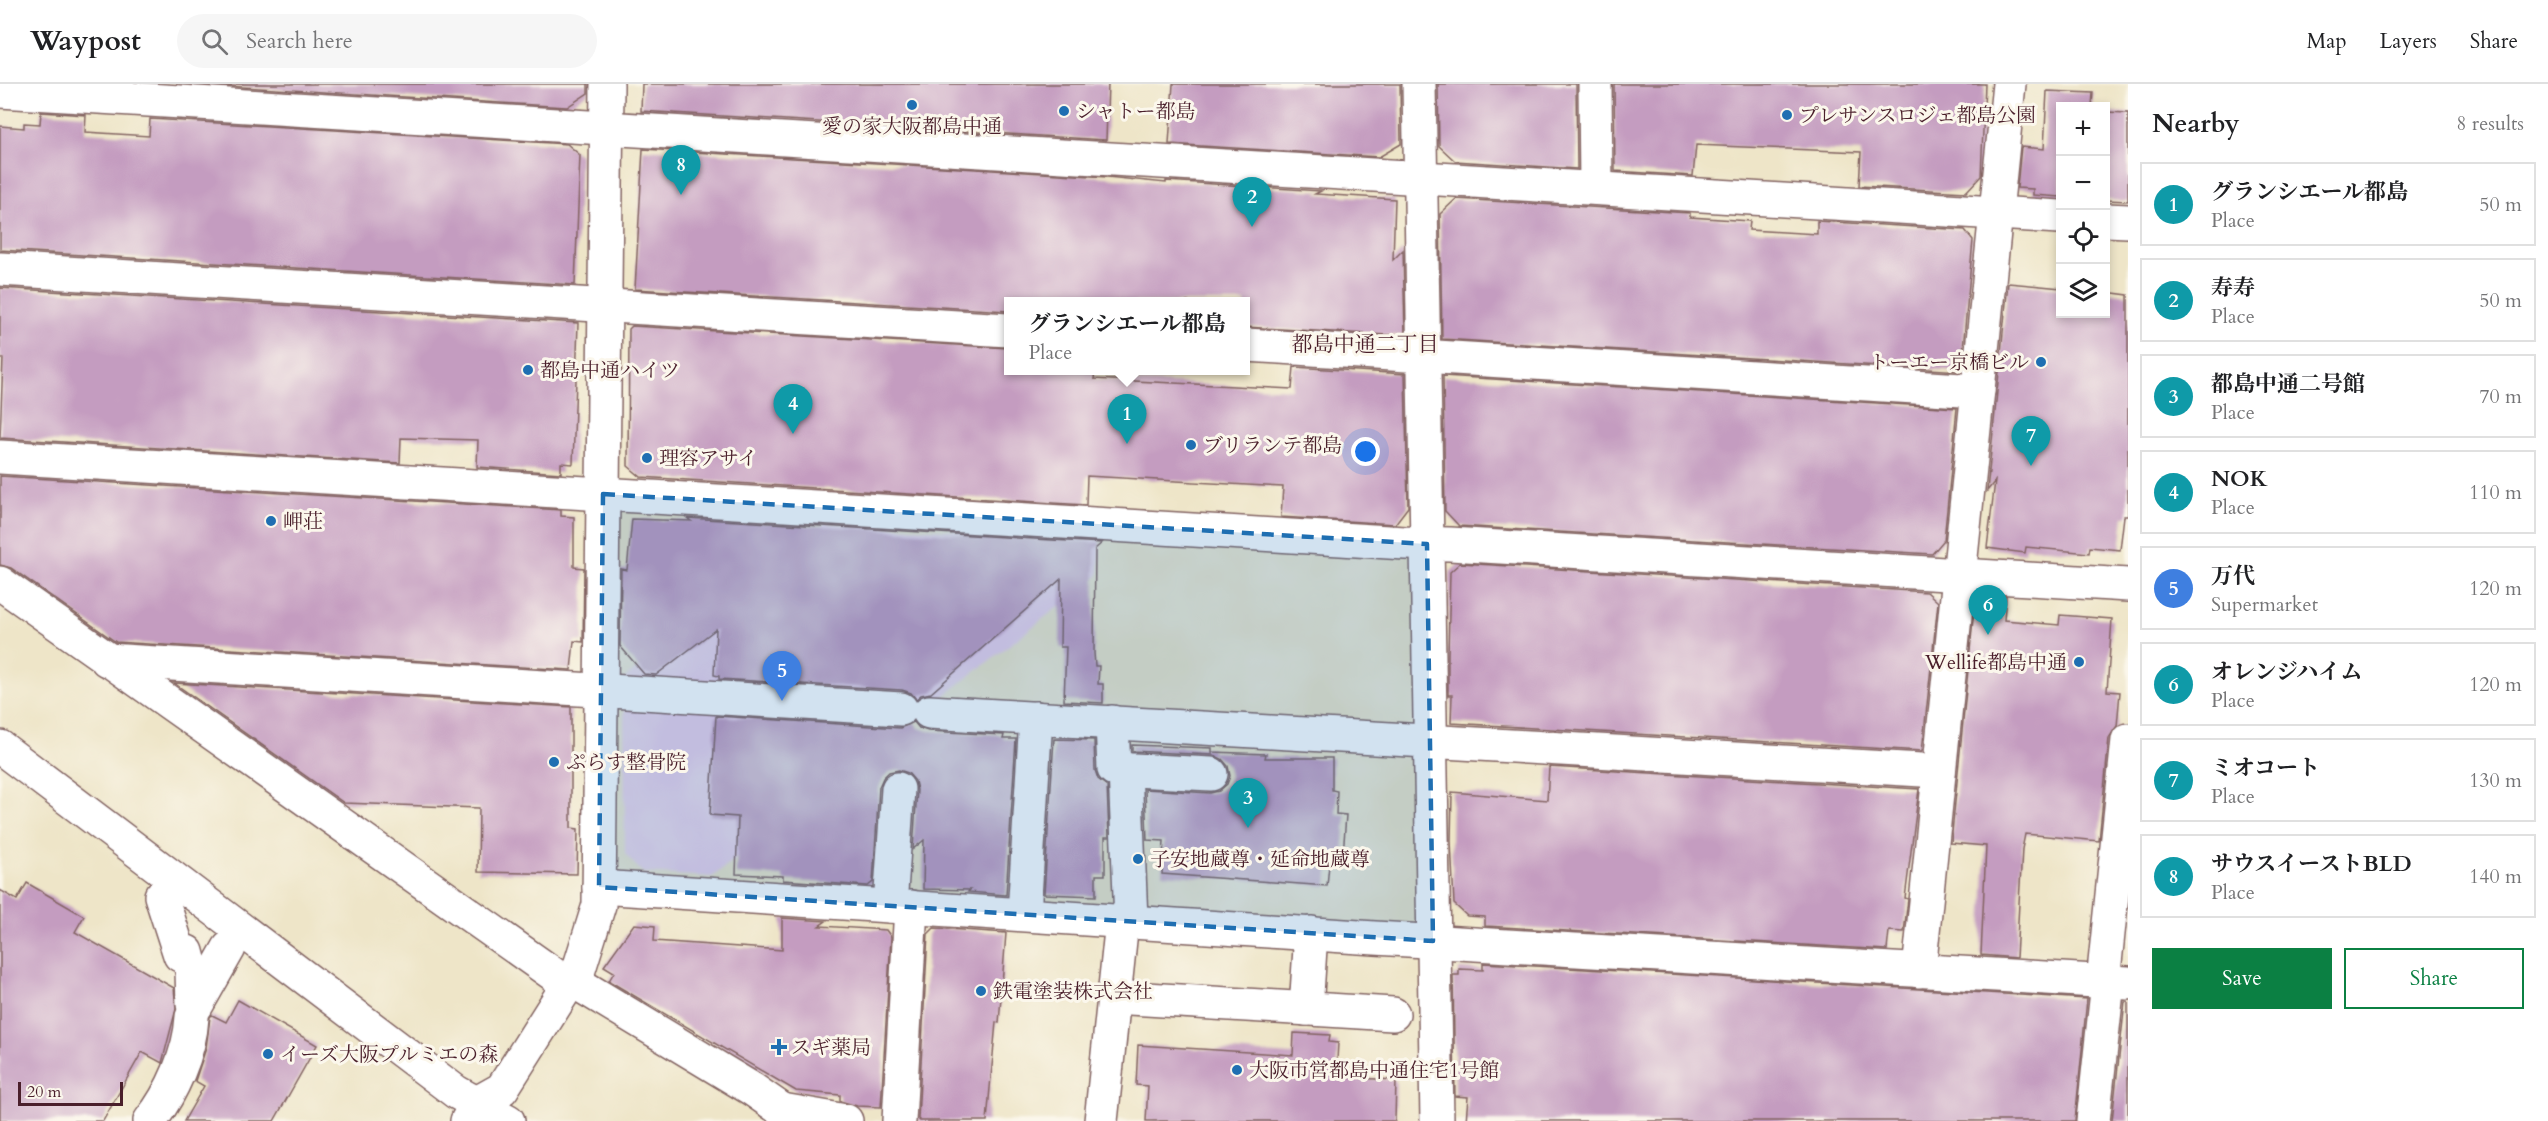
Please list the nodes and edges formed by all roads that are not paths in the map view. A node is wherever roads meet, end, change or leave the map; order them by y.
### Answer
1 (607, 84) edge
2 (1419, 84) edge
3 (1595, 84) edge
4 (2009, 84) edge
5 (0, 91) edge
6 (607, 128) junction
7 (1421, 178) junction
8 (1596, 188) junction
9 (1996, 213) junction
10 (2056, 217) edge
11 (2110, 220) edge
12 (2128, 221) edge
13 (0, 269) edge
14 (605, 305) junction
15 (1004, 330) edge
16 (1250, 345) edge
17 (1424, 356) junction
18 (1978, 391) junction
19 (0, 457) edge
20 (603, 494) junction
21 (1427, 544) junction
22 (1959, 575) junction
23 (0, 583) edge
24 (2128, 585) edge
25 (107, 660) junction
26 (601, 689) junction
27 (1036, 718) junction
28 (1113, 722) junction
29 (2128, 740) edge
30 (1430, 741) junction
31 (0, 747) edge
32 (1125, 770) junction
33 (1939, 771) junction
34 (1211, 774) dead end
35 (898, 789) dead end
36 (160, 896) dead end
37 (599, 896) junction
38 (900, 907) junction
39 (1024, 914) junction
40 (1126, 921) junction
41 (1311, 933) junction
42 (1434, 941) junction
43 (229, 948) dead end
44 (1919, 970) junction
45 (575, 982) junction
46 (2113, 982) edge
47 (1113, 997) junction
48 (194, 1009) junction
49 (1306, 1009) junction
50 (1394, 1014) dead end
51 (472, 1112) edge
52 (790, 1115) edge
53 (150, 1121) edge
54 (508, 1121) edge
55 (846, 1121) edge
56 (899, 1121) edge
57 (1101, 1121) edge
58 (1437, 1121) edge
59 (2093, 1121) edge

1 - 6 street
2 - 7 street
3 - 8 street
4 - 9 street
5 - 6 street
6 - 7 street
6 - 14 street
7 - 8 street
7 - 17 street
8 - 9 street
9 - 10 street
9 - 18 street
11 - 12 street
13 - 14 street
14 - 15 street
14 - 20 street
16 - 17 street
17 - 18 street
17 - 21 street
18 - 22 street
19 - 20 street
20 - 21 street
20 - 26 street
21 - 22 street
21 - 30 street
22 - 24 street
22 - 33 street
23 - 25 street
25 - 26 street
25 - 45 street
26 - 27 street
26 - 37 street
27 - 28 street
27 - 39 street
28 - 30 street
28 - 32 street
29 - 46 street
30 - 33 street
30 - 42 street
31 - 51 street
32 - 34 street
32 - 40 street
33 - 44 street
35 - 38 street
36 - 48 street
37 - 38 street
37 - 45 street
38 - 39 street
38 - 56 street
39 - 40 street
40 - 41 street
40 - 47 street
41 - 42 street
41 - 49 street
42 - 44 street
42 - 58 street
43 - 48 street
44 - 46 street
45 - 51 street
45 - 52 street
46 - 59 street
47 - 49 street
47 - 57 street
48 - 53 street
49 - 50 street
51 - 54 street
52 - 55 street

